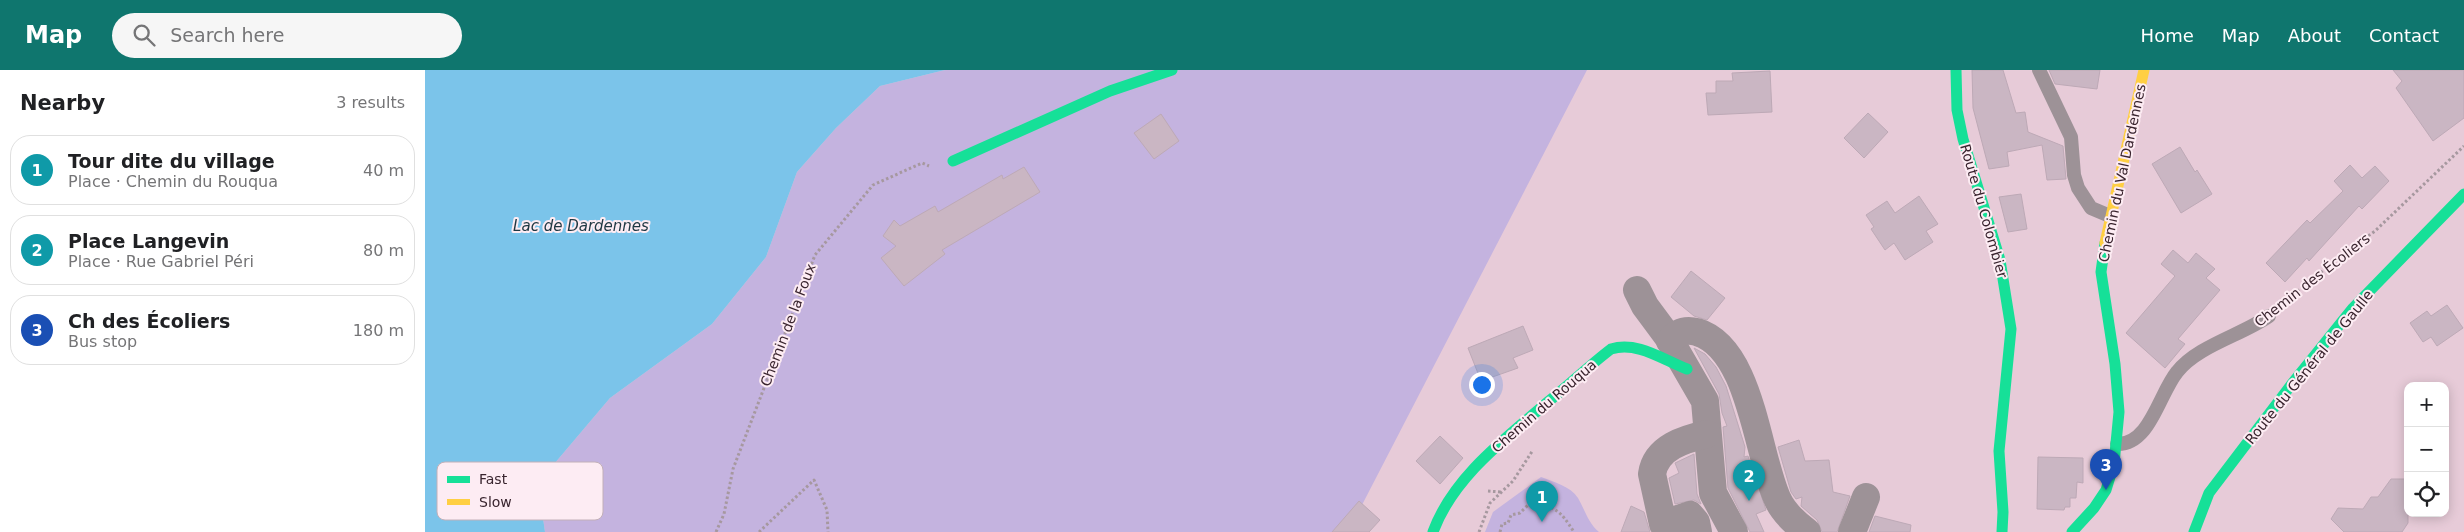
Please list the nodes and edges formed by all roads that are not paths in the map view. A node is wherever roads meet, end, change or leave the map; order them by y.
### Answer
1 (1171, 70) edge
2 (1956, 70) edge
3 (2039, 70) edge
4 (2144, 70) edge
5 (953, 162) road end
6 (2464, 194) edge
7 (2111, 216) junction
8 (1637, 290) dead end
9 (2269, 316) road end
10 (1670, 341) junction
11 (1687, 369) junction
12 (1707, 434) junction
13 (2117, 444) junction
14 (1866, 497) dead end
15 (1727, 530) edge
16 (1433, 532) edge
17 (1698, 532) edge
18 (1807, 532) edge
19 (1852, 532) edge
20 (2002, 532) edge
21 (2072, 532) edge
22 (2194, 532) edge

1 - 5 street
2 - 20 street, Route du Colombier
3 - 7 lane
4 - 7 street, Chemin du Val Dardennes
6 - 22 street, Route du Général de Gaulle
7 - 13 street, Chemin du Val Dardennes
8 - 10 street
9 - 13 lane, Chemin des Écoliers
10 - 11 street
10 - 18 street
11 - 12 street
11 - 16 street, Chemin du Rouqua
12 - 15 street
12 - 17 street
13 - 21 street, Chemin du Val Dardennes
14 - 19 street

